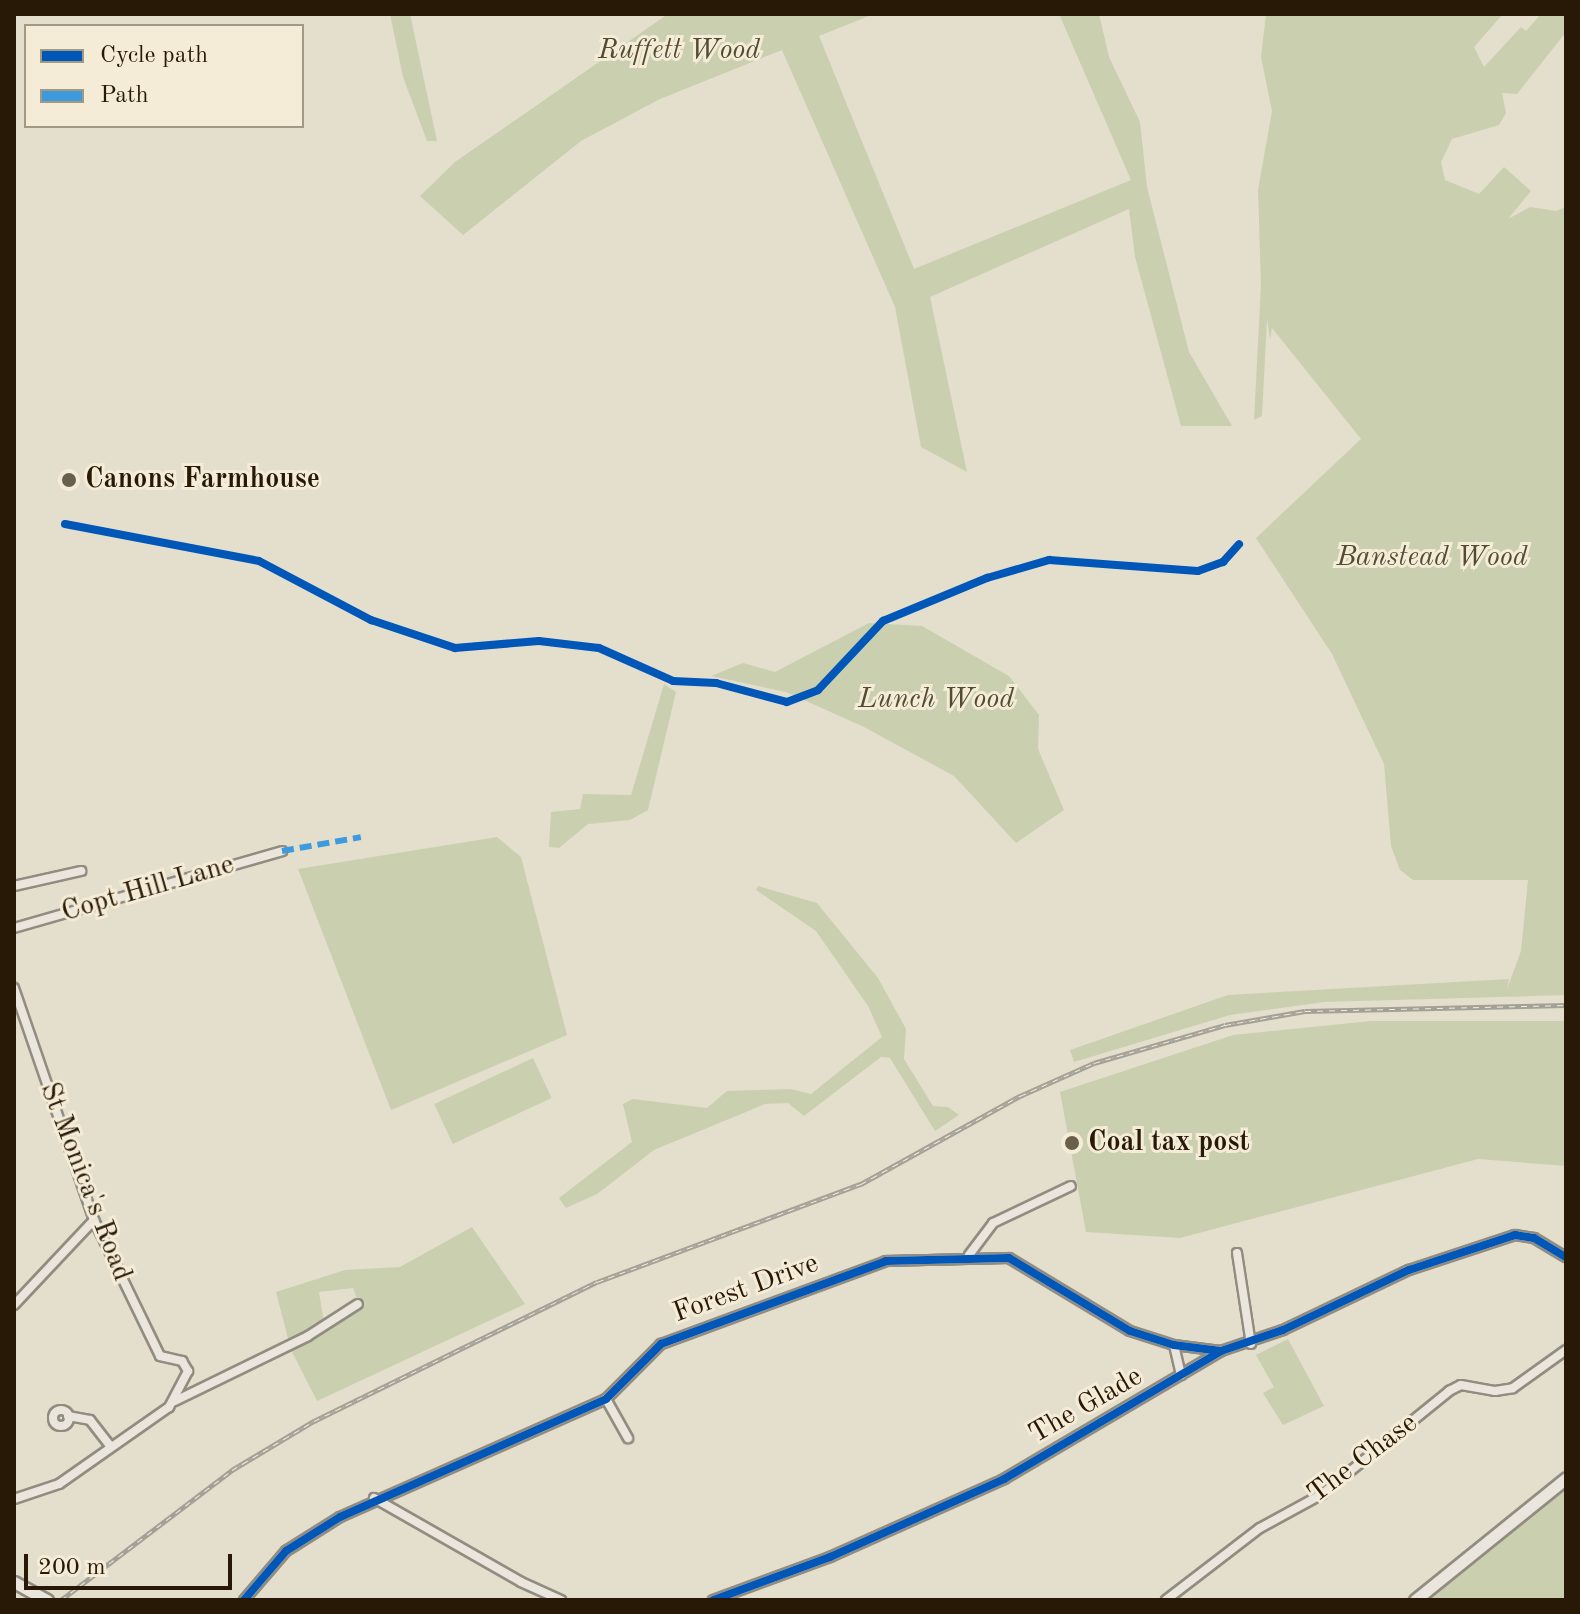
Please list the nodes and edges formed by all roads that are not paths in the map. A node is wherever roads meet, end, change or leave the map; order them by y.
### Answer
1 (282, 851) dead end
2 (81, 871) dead end
3 (14, 886) edge
4 (14, 928) edge
5 (14, 988) edge
6 (1071, 1186) dead end
7 (94, 1220) junction
8 (1237, 1253) dead end
9 (969, 1255) junction
10 (1566, 1257) edge
11 (358, 1304) dead end
12 (14, 1305) edge
13 (1251, 1344) junction
14 (1174, 1345) junction
15 (1566, 1350) edge
16 (1221, 1351) junction
17 (1181, 1375) junction
18 (606, 1399) junction
19 (175, 1401) junction
20 (68, 1416) dead end
21 (628, 1438) dead end
22 (109, 1444) junction
23 (1566, 1478) edge
24 (374, 1498) junction
25 (14, 1499) edge
26 (14, 1582) edge
27 (45, 1598) edge
28 (244, 1600) edge
29 (561, 1600) edge
30 (713, 1600) edge
31 (1166, 1600) edge
32 (1415, 1600) edge

1 - 4 street, Copt Hill Lane
2 - 3 street
5 - 7 street, St Monica's Road
6 - 9 street
7 - 12 street
7 - 19 street, St Monica's Road
8 - 13 street
9 - 14 street, Forest Drive
9 - 18 street, Forest Drive
10 - 13 street, The Glade
11 - 19 street
13 - 16 street, The Glade
14 - 16 street, Forest Drive
14 - 17 street
15 - 31 street, The Chase
16 - 17 street, The Glade
17 - 30 street, The Glade
18 - 21 street
18 - 24 street, Forest Drive
19 - 22 street
20 - 22 street
22 - 25 street
23 - 32 main road
24 - 28 street, Forest Drive
24 - 29 street
26 - 27 main road

